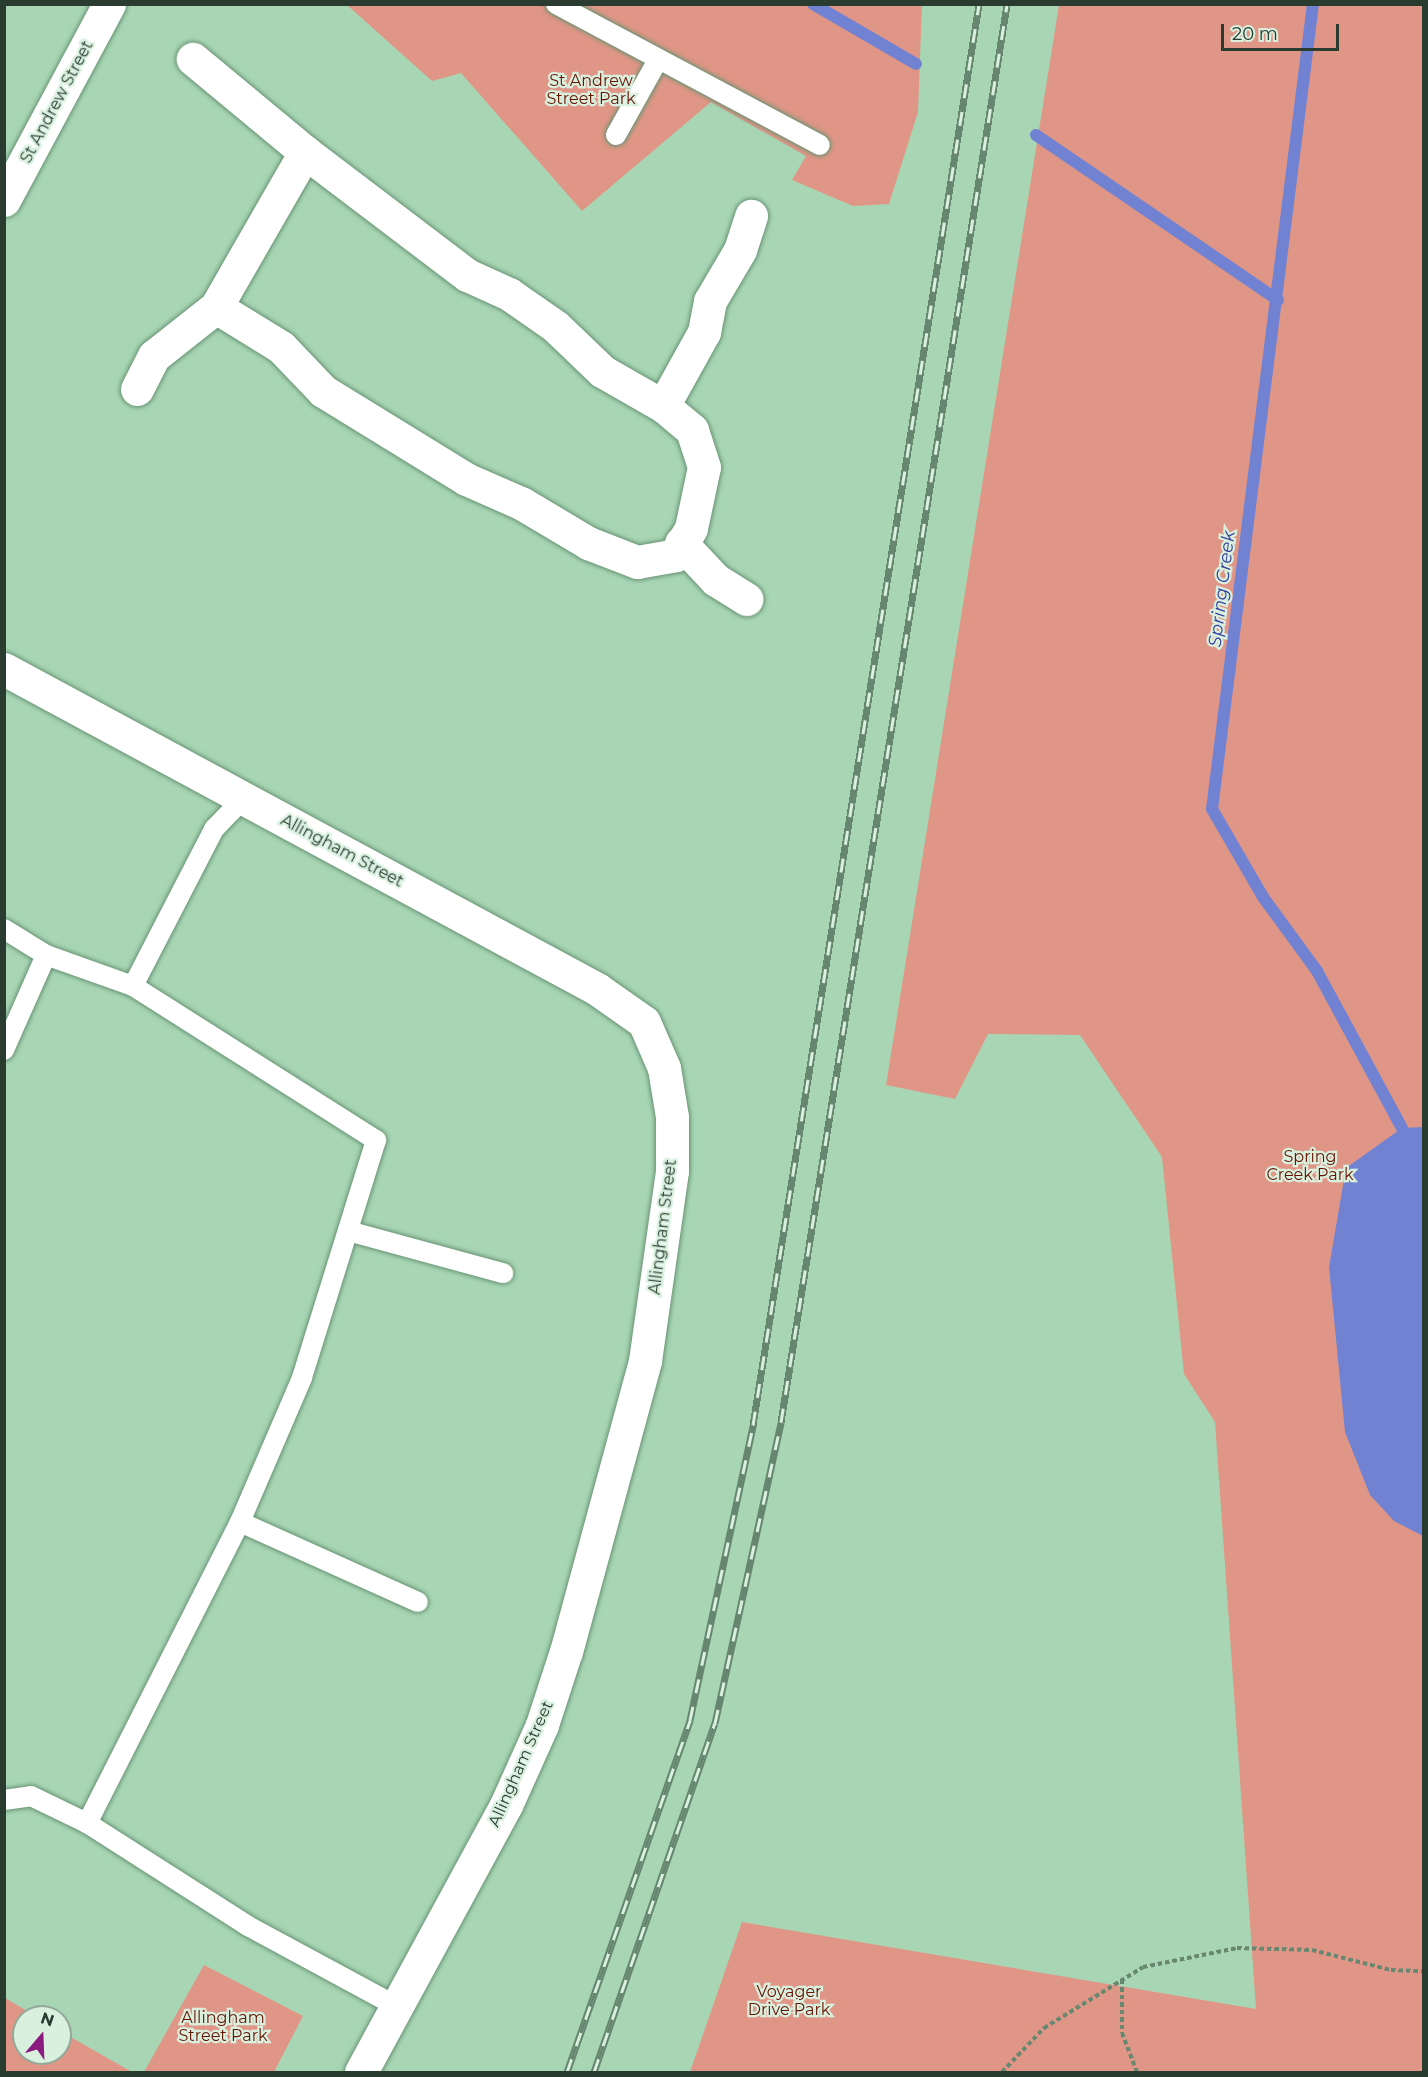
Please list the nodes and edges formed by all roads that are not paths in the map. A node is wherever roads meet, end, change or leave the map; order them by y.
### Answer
1 (109, 4) edge
2 (556, 4) edge
3 (193, 59) dead end
4 (658, 60) junction
5 (616, 135) dead end
6 (820, 145) dead end
7 (305, 152) junction
8 (4, 200) edge
9 (751, 216) dead end
10 (216, 307) junction
11 (137, 389) dead end
12 (663, 406) junction
13 (681, 543) junction
14 (746, 599) dead end
15 (4, 669) edge
16 (244, 798) junction
17 (4, 929) edge
18 (46, 955) junction
19 (133, 986) junction
20 (4, 1050) edge
21 (348, 1231) junction
22 (503, 1273) dead end
23 (240, 1522) junction
24 (418, 1602) dead end
25 (4, 1800) edge
26 (87, 1822) junction
27 (396, 2006) junction
28 (361, 2073) edge

1 - 8 street, St Andrew Street
2 - 4 lane
3 - 7 street
4 - 5 lane
4 - 6 lane
7 - 10 street
7 - 12 street
9 - 12 street
10 - 11 street
10 - 13 street
12 - 13 street
13 - 14 street
15 - 16 street, Allingham Street
16 - 19 lane
16 - 27 street, Allingham Street
17 - 18 lane
18 - 19 lane
18 - 20 lane
19 - 21 lane
21 - 22 lane
21 - 23 lane
23 - 24 lane
23 - 26 lane
25 - 26 lane
26 - 27 lane
27 - 28 street, Allingham Street

